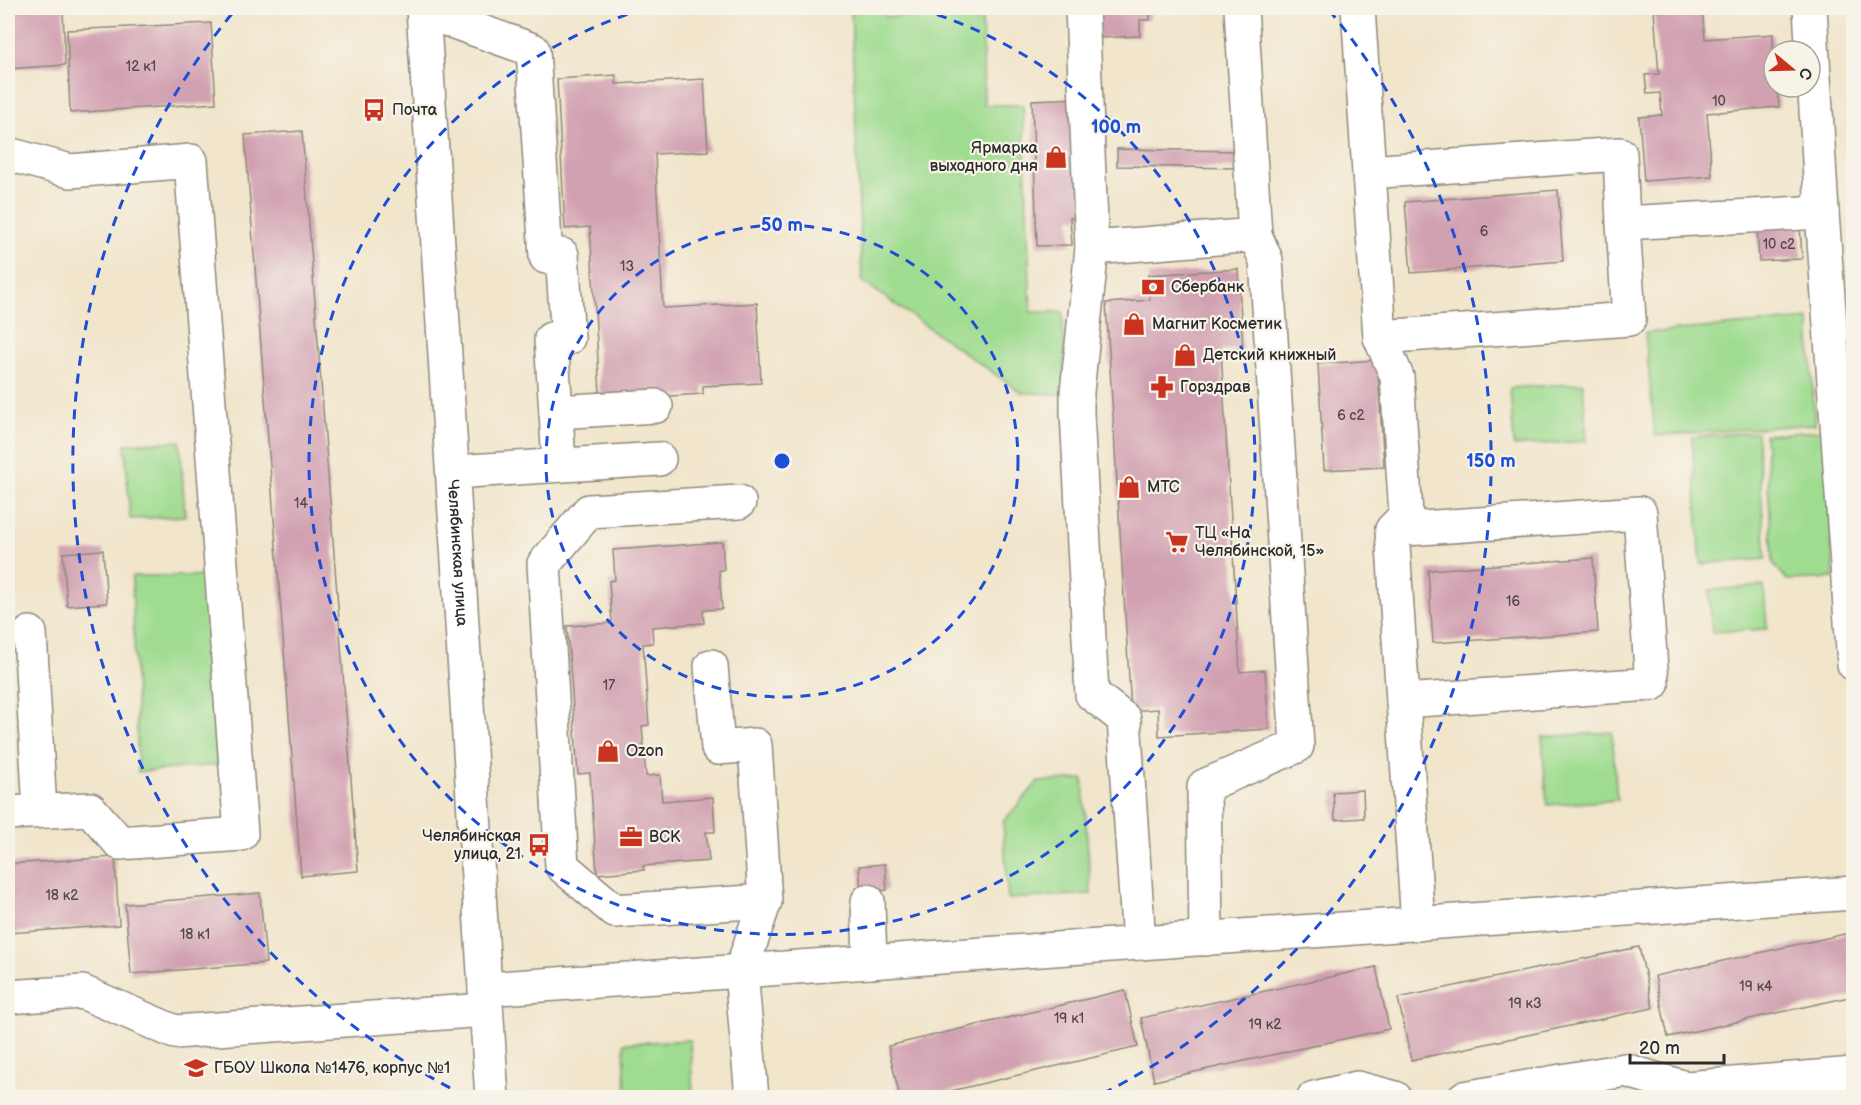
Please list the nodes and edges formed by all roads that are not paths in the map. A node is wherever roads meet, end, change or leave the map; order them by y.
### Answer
1 (1082, 8) edge
2 (1241, 8) edge
3 (1359, 8) edge
4 (1810, 8) edge
5 (423, 9) edge
6 (8, 154) edge
7 (1369, 172) junction
8 (1822, 212) junction
9 (1623, 223) junction
10 (1255, 235) junction
11 (1092, 248) junction
12 (1380, 337) junction
13 (656, 406) dead end
14 (556, 412) junction
15 (659, 459) dead end
16 (559, 465) junction
17 (453, 472) junction
18 (739, 502) dead end
19 (1392, 530) junction
20 (30, 633) dead end
21 (1854, 664) edge
22 (711, 666) dead end
23 (1403, 701) junction
24 (40, 812) junction
25 (8, 813) edge
26 (1854, 893) edge
27 (765, 901) junction
28 (867, 901) dead end
29 (1418, 924) junction
30 (1206, 939) junction
31 (1139, 943) junction
32 (870, 962) junction
33 (741, 971) junction
34 (8, 997) edge
35 (486, 999) junction
36 (1854, 1074) edge
37 (492, 1098) edge
38 (752, 1098) edge
39 (1314, 1098) edge
40 (1395, 1098) edge
41 (1464, 1098) edge

1 - 11 street
2 - 10 street
3 - 7 street
4 - 8 street
5 - 14 street
5 - 17 street, Челябинская улица
6 - 24 street
7 - 9 street
7 - 12 street
8 - 9 street
8 - 21 street
9 - 12 street
10 - 11 street
10 - 30 street
11 - 31 street
12 - 19 street
13 - 14 street
14 - 16 street
15 - 16 street
16 - 17 street
17 - 35 street, Челябинская улица
18 - 27 street
19 - 23 street
19 - 23 street
20 - 24 street
22 - 27 street
23 - 29 street
24 - 25 street
26 - 29 street
27 - 33 street
28 - 32 street
29 - 30 street
30 - 31 street
31 - 32 street
32 - 33 street
33 - 35 street
33 - 38 street
34 - 35 street
35 - 37 street, Челябинская улица
36 - 41 street
39 - 40 street

